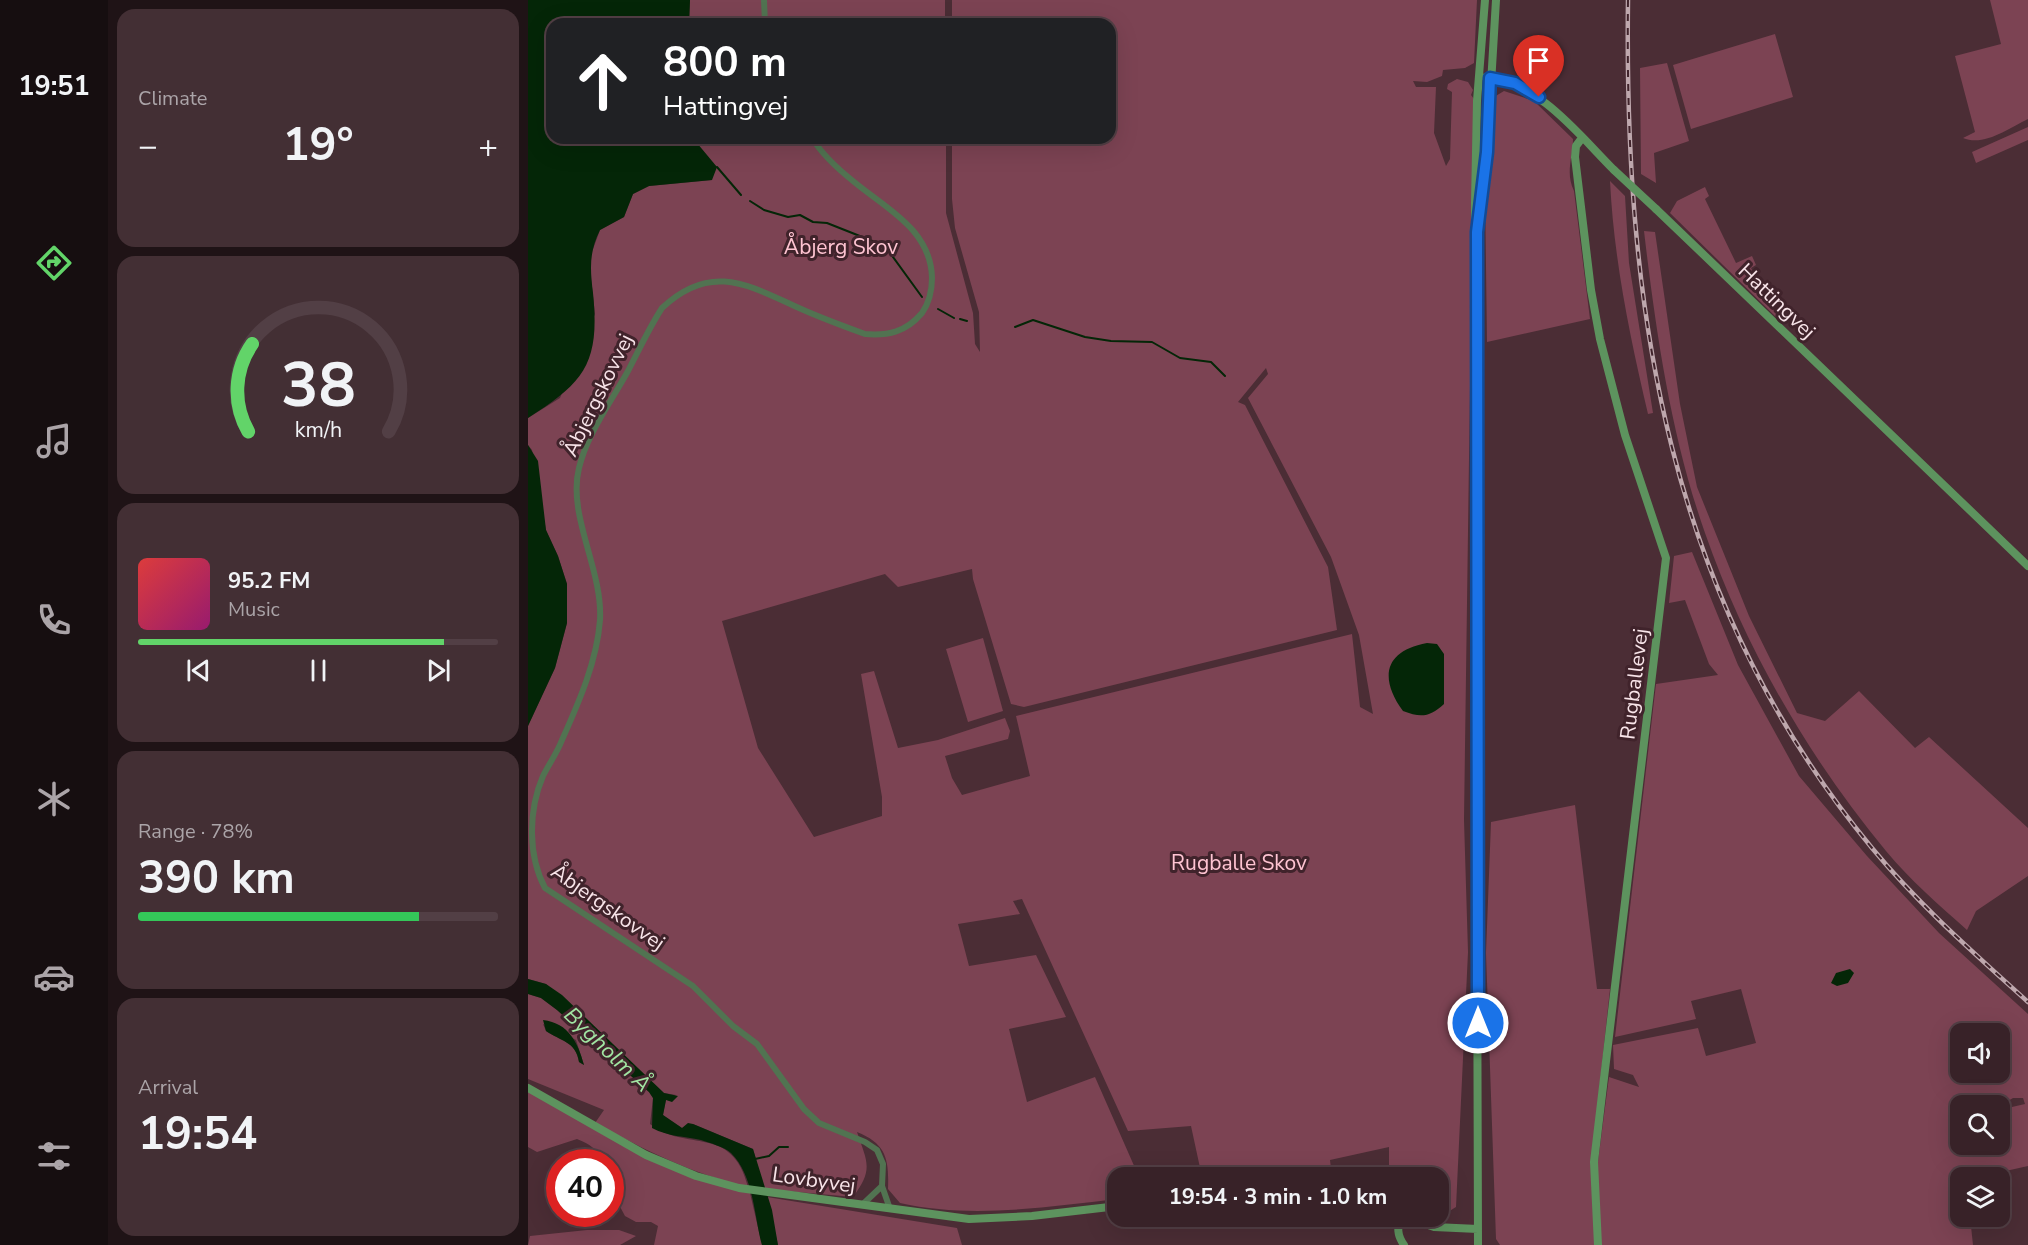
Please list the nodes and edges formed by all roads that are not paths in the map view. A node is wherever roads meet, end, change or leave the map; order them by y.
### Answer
1 (764, 0) edge
2 (1487, 0) edge
3 (1496, 0) edge
4 (765, 18) edge
5 (1478, 76) junction
6 (1490, 78) junction
7 (1582, 138) junction
8 (816, 144) edge
9 (1477, 232) junction
10 (2028, 566) edge
11 (528, 1088) edge
12 (882, 1186) junction
13 (862, 1205) junction
14 (1107, 1207) edge
15 (890, 1209) junction
16 (1397, 1227) edge
17 (1434, 1227) edge
18 (1478, 1229) junction
19 (1404, 1245) edge
20 (1478, 1245) edge
21 (1598, 1245) edge

1 - 4 street
2 - 5 street
2 - 6 street
3 - 6 street
5 - 6 street, Hattingvej
5 - 9 street
6 - 7 street, Hattingvej
6 - 9 street
7 - 10 street, Hattingvej, bridge
7 - 21 street, Rugballevej
8 - 12 street, Åbjergskovvej
9 - 18 street
11 - 13 street, Lovbyvej
12 - 13 street
12 - 15 street, Åbjergskovvej
13 - 15 street, Lovbyvej
14 - 15 street, Lovbyvej
16 - 19 street
17 - 18 street
18 - 20 street

